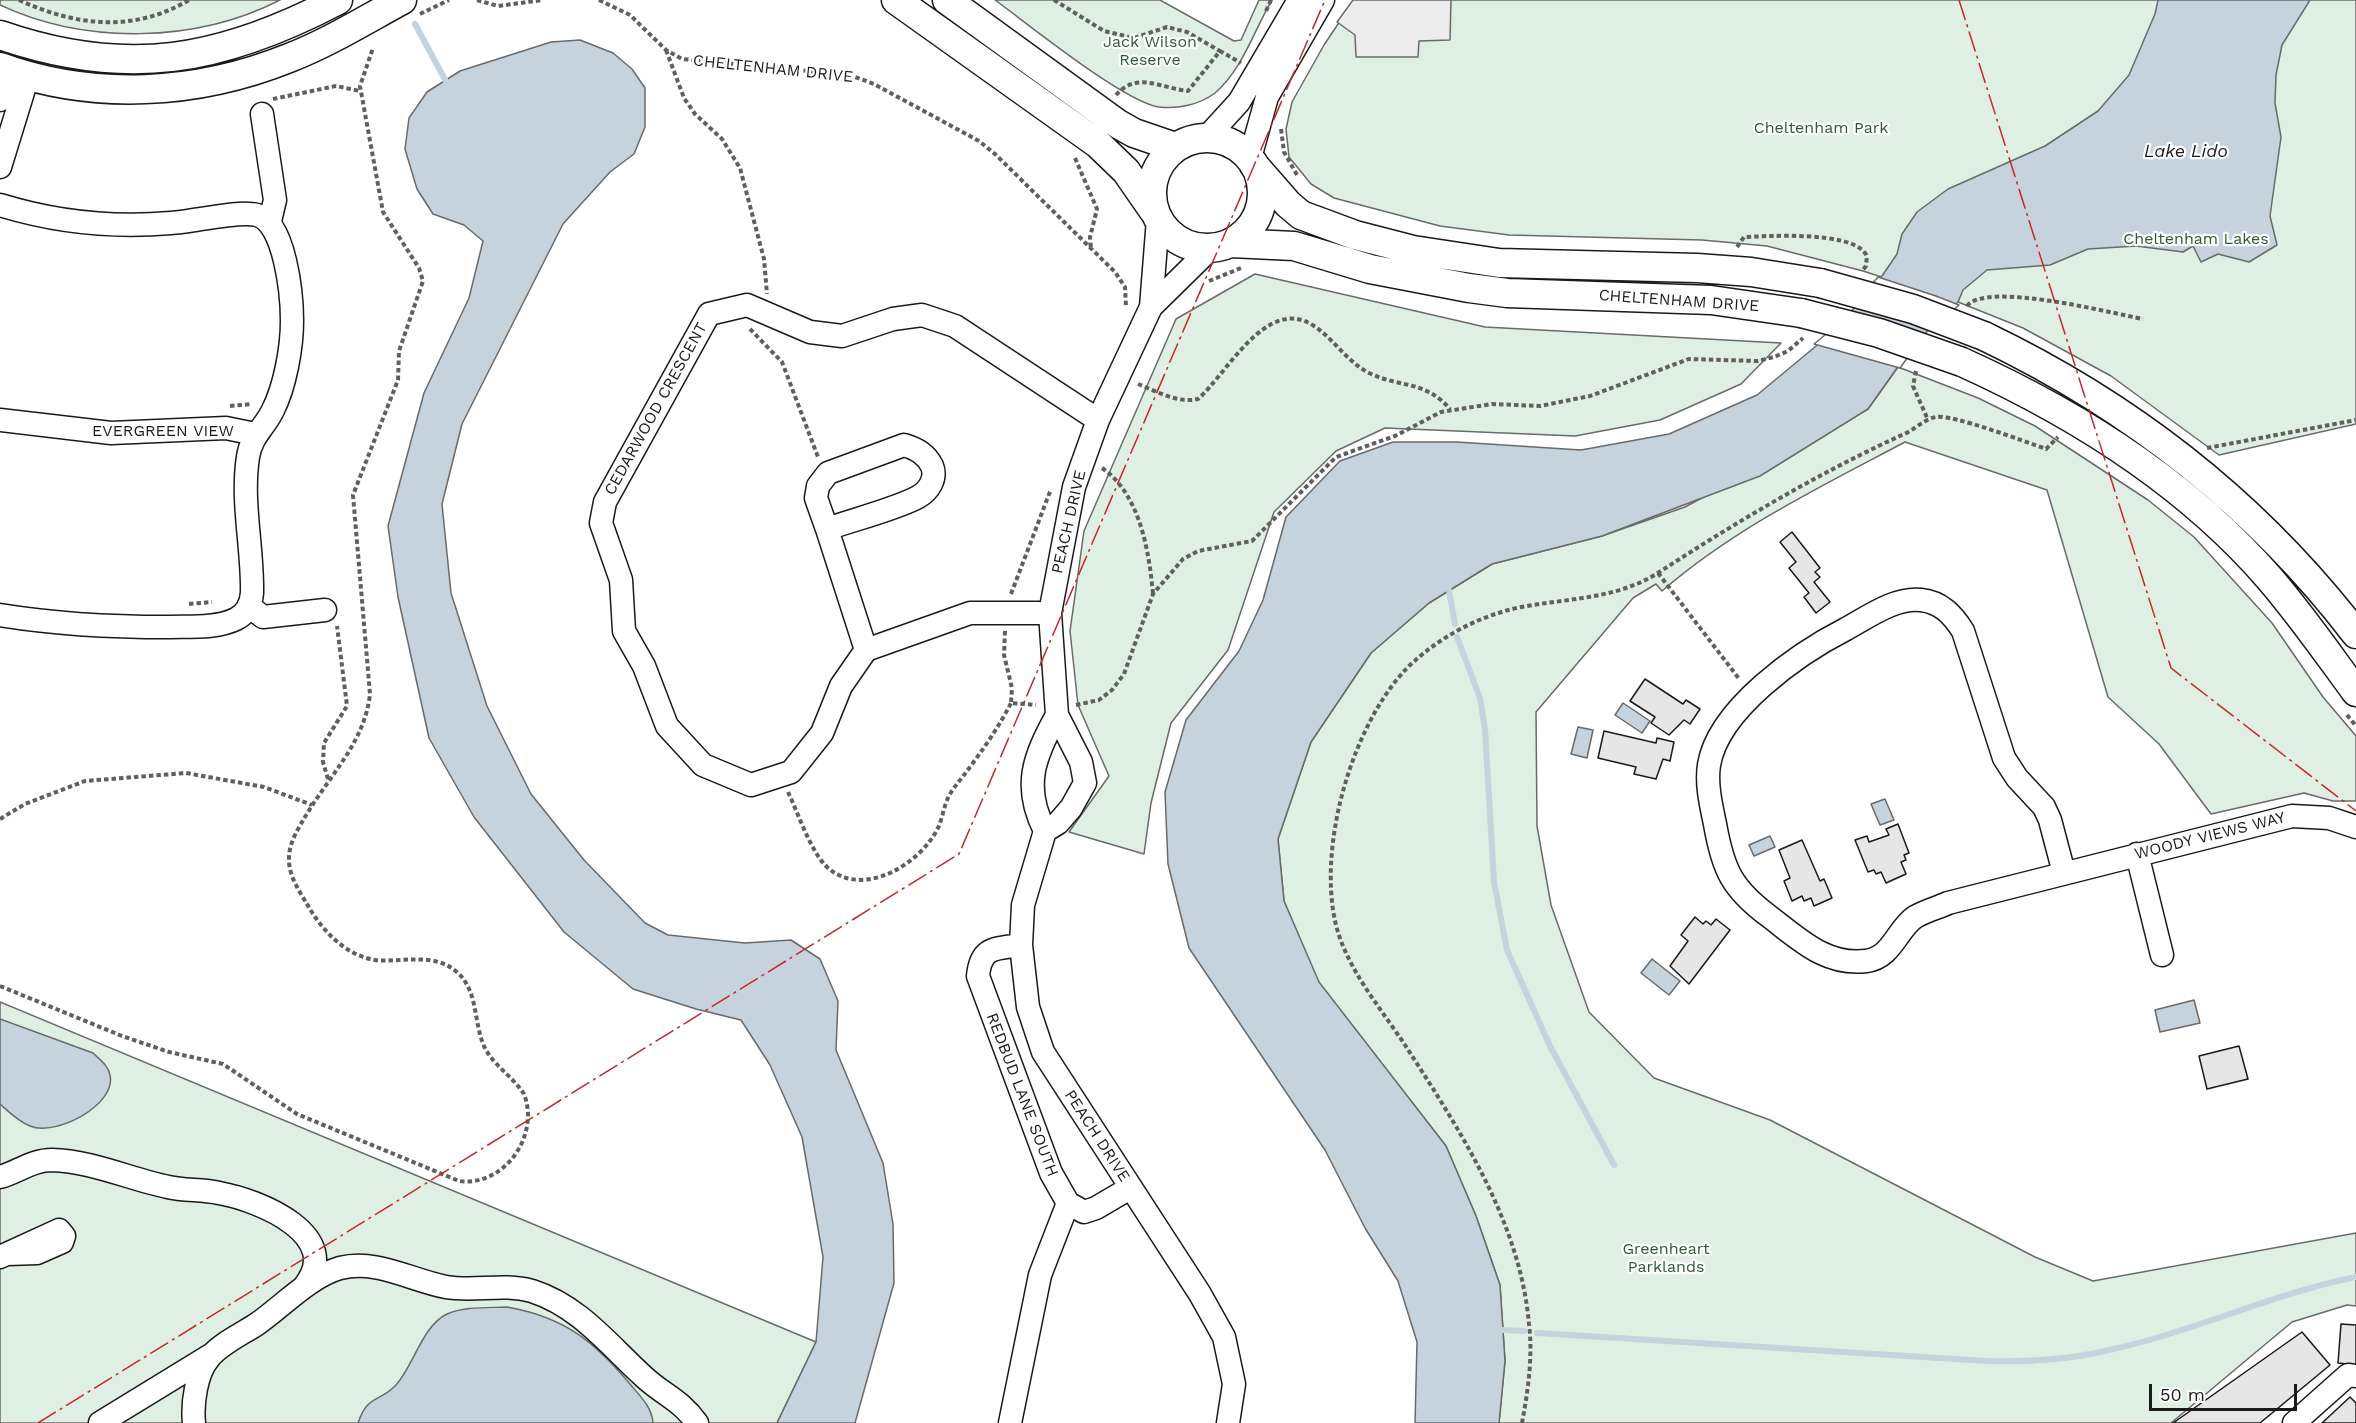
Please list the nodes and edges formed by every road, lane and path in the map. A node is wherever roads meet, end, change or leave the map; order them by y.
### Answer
1 (19, 0) edge
2 (189, 0) edge
3 (338, 0) edge
4 (402, 0) edge
5 (477, 0) edge
6 (543, 0) edge
7 (599, 0) edge
8 (896, 0) edge
9 (947, 0) edge
10 (1054, 0) edge
11 (1299, 0) edge
12 (1323, 0) edge
13 (0, 35) edge
14 (373, 48) dead end
15 (666, 50) junction
16 (1220, 51) junction
17 (1248, 66) dead end
18 (12, 71) edge
19 (1115, 96) dead end
20 (0, 100) edge
21 (262, 114) dead end
22 (1283, 122) dead end
23 (1207, 137) junction
24 (1175, 147) junction
25 (1072, 152) dead end
26 (1252, 161) junction
27 (0, 167) edge
28 (1301, 179) dead end
29 (0, 205) edge
30 (1157, 217) junction
31 (270, 221) junction
32 (1221, 245) junction
33 (1091, 251) junction
34 (1745, 252) dead end
35 (1249, 267) dead end
36 (1859, 275) dead end
37 (1201, 285) dead end
38 (1151, 307) junction
39 (755, 308) junction
40 (1124, 315) dead end
41 (1804, 324) junction
42 (1119, 375) junction
43 (257, 403) dead end
44 (226, 407) dead end
45 (1451, 410) junction
46 (0, 420) edge
47 (1098, 420) junction
48 (2356, 420) edge
49 (2050, 429) dead end
50 (255, 434) junction
51 (2207, 448) dead end
52 (1084, 459) junction
53 (828, 473) junction
54 (1052, 486) dead end
55 (826, 529) junction
56 (1658, 573) junction
57 (1153, 594) junction
58 (218, 602) dead end
59 (182, 604) dead end
60 (248, 608) junction
61 (1009, 613) junction
62 (1050, 613) junction
63 (0, 615) edge
64 (331, 615) joint
65 (2356, 634) edge
66 (866, 650) junction
67 (1752, 696) junction
68 (2349, 701) edge
69 (1011, 703) junction
70 (1057, 710) junction
71 (2356, 726) edge
72 (780, 776) junction
73 (328, 779) junction
74 (312, 805) junction
75 (0, 819) edge
76 (2356, 827) edge
77 (1045, 831) junction
78 (2137, 854) junction
79 (2064, 873) junction
80 (1021, 945) junction
81 (2162, 955) dead end
82 (0, 986) edge
83 (0, 1177) edge
84 (1130, 1188) junction
85 (1068, 1203) junction
86 (300, 1292) junction
87 (212, 1355) junction
88 (2356, 1376) edge
89 (100, 1423) edge
90 (194, 1423) edge
91 (697, 1423) edge
92 (1010, 1423) edge
93 (1228, 1423) edge
94 (1522, 1423) edge
95 (2294, 1423) edge

1 - 2 path
3 - 13 main road
4 - 18 main road
5 - 6 path
7 - 15 path, CHELTENHAM DRIVE
8 - 30 main road
9 - 24 main road
10 - 16 path
11 - 23 street
12 - 26 street
14 - 73 path
15 - 33 path, CHELTENHAM DRIVE
15 - 39 path
16 - 17 path
16 - 19 path
18 - 20 street
18 - 27 street
21 - 31 street
22 - 28 path
23 - 24 main road
23 - 26 main road
24 - 30 main road
25 - 33 path
26 - 32 main road
26 - 65 main road, CHELTENHAM DRIVE, bridge
29 - 31 street
30 - 32 main road
30 - 38 street, PEACH DRIVE
31 - 50 street
32 - 38 street, PEACH DRIVE
32 - 41 main road, CHELTENHAM DRIVE
33 - 40 path, CHELTENHAM DRIVE
34 - 36 path
35 - 37 path
38 - 42 street, PEACH DRIVE
39 - 47 street
39 - 53 path
39 - 72 street, CEDARWOOD CRESCENT
41 - 45 path
41 - 68 main road, CHELTENHAM DRIVE, bridge
42 - 45 path
42 - 47 street, PEACH DRIVE
43 - 44 path
45 - 57 path
46 - 50 street, EVERGREEN VIEW
47 - 52 street, PEACH DRIVE
48 - 51 path
49 - 56 path
50 - 60 street
52 - 57 path
52 - 62 street, PEACH DRIVE
53 - 55 street
53 - 55 street
54 - 61 path
55 - 66 street
56 - 67 path
56 - 94 path
57 - 70 path
58 - 59 path
60 - 63 street
60 - 64 street
61 - 62 street
61 - 66 street
61 - 69 path
62 - 70 street, PEACH DRIVE
64 - 73 path
66 - 72 street, CEDARWOOD CRESCENT
67 - 79 street, WOODY VIEWS WAY
67 - 79 street, WOODY VIEWS WAY
68 - 71 path
69 - 70 path
69 - 72 path
70 - 77 street
70 - 77 street, PEACH DRIVE
73 - 74 path
74 - 75 path
74 - 82 path
76 - 78 street, WOODY VIEWS WAY
77 - 80 street, PEACH DRIVE
78 - 79 street, WOODY VIEWS WAY
78 - 81 street
80 - 84 street, PEACH DRIVE
80 - 85 street, REDBUD LANE SOUTH
83 - 86 street
84 - 85 street
84 - 93 street, PEACH DRIVE
85 - 92 street
86 - 87 street
86 - 91 street
87 - 89 street
87 - 90 street
88 - 95 street

